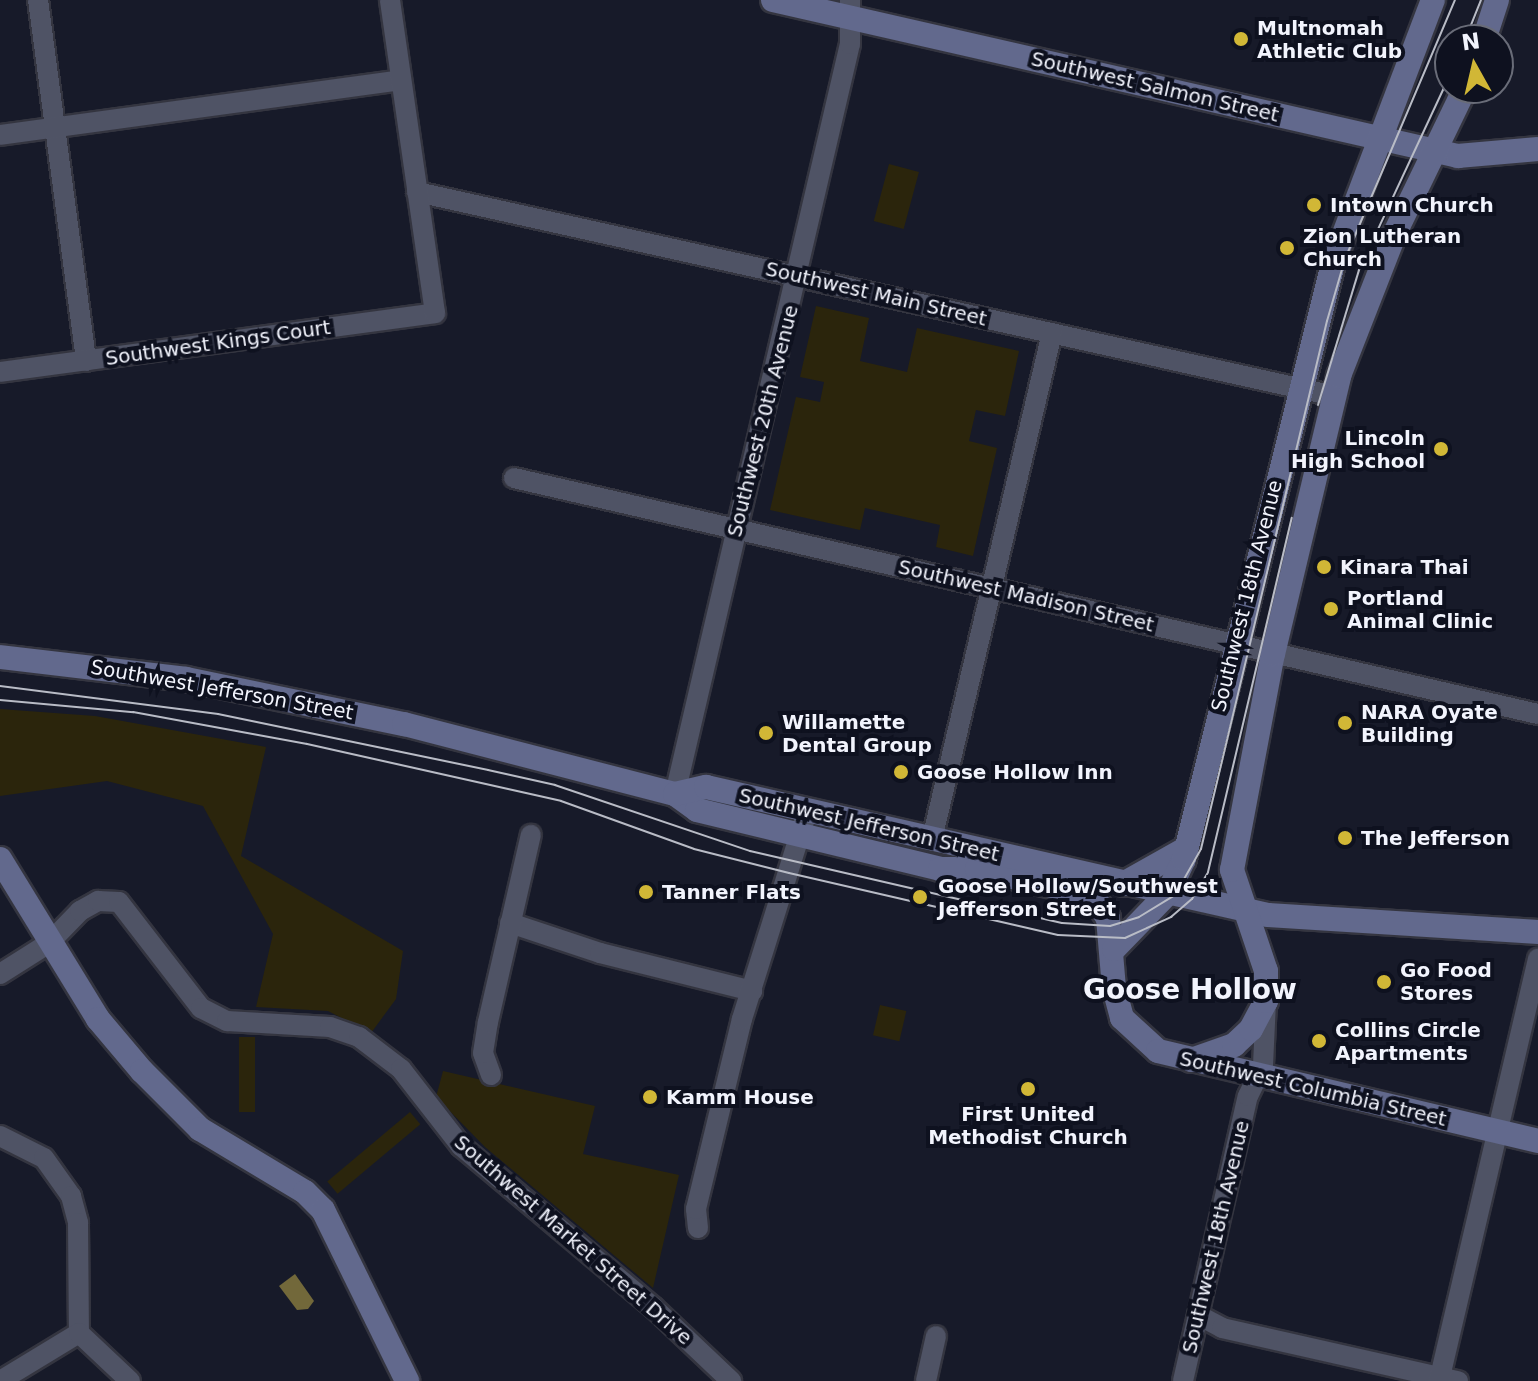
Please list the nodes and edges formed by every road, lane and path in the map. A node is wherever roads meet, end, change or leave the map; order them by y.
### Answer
1 (38, 0) edge
2 (390, 0) edge
3 (773, 0) edge
4 (1433, 0) edge
5 (1497, 0) edge
6 (850, 9) edge
7 (1489, 24) edge
8 (400, 80) junction
9 (1458, 104) edge
10 (54, 128) junction
11 (0, 135) edge
12 (1378, 138) junction
13 (1538, 149) edge
14 (1436, 151) junction
15 (417, 192) junction
16 (798, 277) junction
17 (1052, 333) junction
18 (86, 361) junction
19 (0, 372) edge
20 (1298, 388) junction
21 (1334, 396) junction
22 (514, 478) dead end
23 (737, 529) junction
24 (993, 588) junction
25 (1236, 645) junction
26 (1273, 654) junction
27 (0, 657) edge
28 (1538, 714) edge
29 (675, 794) junction
30 (808, 810) junction
31 (531, 835) dead end
32 (800, 836) junction
33 (932, 839) junction
34 (1187, 848) junction
35 (0, 859) edge
36 (1123, 884) junction
37 (1168, 893) junction
38 (1243, 911) junction
39 (510, 923) junction
40 (1538, 932) edge
41 (44, 934) junction
42 (1114, 949) junction
43 (1538, 958) edge
44 (0, 974) edge
45 (752, 991) junction
46 (1266, 1001) junction
47 (1188, 1060) junction
48 (491, 1075) dead end
49 (1257, 1077) junction
50 (1495, 1131) junction
51 (0, 1136) edge
52 (1538, 1141) edge
53 (698, 1228) dead end
54 (1198, 1315) junction
55 (79, 1333) junction
56 (936, 1336) dead end
57 (1445, 1380) edge
58 (0, 1381) edge
59 (130, 1381) edge
60 (407, 1381) edge
61 (731, 1381) edge
62 (926, 1381) edge
63 (1183, 1381) edge

1 - 10 street
2 - 8 street
3 - 6 main road, Southwest Salmon Street
4 - 12 main road, Southwest 18th Avenue
5 - 7 main road
6 - 12 main road, Southwest Salmon Street
6 - 16 street, Southwest 20th Avenue
8 - 10 street
8 - 15 street
9 - 14 main road, Southwest 18th Avenue
10 - 11 street
10 - 18 street
12 - 14 main road, Southwest Salmon Street
12 - 20 main road, Southwest 18th Avenue
13 - 14 main road, Southwest Salmon Street
14 - 21 main road, Southwest 18th Avenue
15 - 16 street, Southwest Main Street
15 - 18 street, Southwest Kings Court
16 - 17 street, Southwest Main Street
16 - 23 street, Southwest 20th Avenue
17 - 20 street, Southwest Main Street
17 - 24 street
18 - 19 street, Southwest Kings Court
20 - 21 street, Southwest Main Street
20 - 25 main road, Southwest 18th Avenue
21 - 26 main road, Southwest 18th Avenue
22 - 23 street, Southwest Madison Street
23 - 24 street, Southwest Madison Street
23 - 29 street, Southwest 20th Avenue
24 - 25 street, Southwest Madison Street
24 - 33 street
25 - 26 street, Southwest Madison Street
25 - 34 main road, Southwest 18th Avenue
26 - 28 street, Southwest Madison Street
26 - 38 main road, Southwest 18th Avenue
27 - 29 main road, Southwest Jefferson Street
29 - 30 main road, Southwest Jefferson Street
29 - 32 main road, Southwest Jefferson Street
30 - 32 street
30 - 33 main road, Southwest Jefferson Street
31 - 39 street
32 - 42 main road, Southwest Jefferson Street
32 - 45 street
33 - 36 main road, Southwest Jefferson Street
34 - 36 main road
34 - 37 main road, Southwest 18th Avenue
35 - 41 main road
36 - 37 main road, Southwest Jefferson Street
37 - 38 main road, Southwest Jefferson Street
37 - 42 main road, Southwest 18th Avenue
38 - 40 main road, Southwest Jefferson Street
38 - 46 main road, Southwest 18th Avenue
39 - 45 street
39 - 48 street
41 - 44 street, Southwest Market Street Drive
41 - 60 main road
41 - 61 street, Southwest Market Street Drive
42 - 47 main road, Southwest Columbia Street
43 - 50 street
45 - 53 street
46 - 47 main road
46 - 49 street, Southwest 18th Avenue
47 - 49 main road, Southwest Columbia Street
49 - 50 main road, Southwest Columbia Street
49 - 54 street, Southwest 18th Avenue
50 - 52 main road, Southwest Columbia Street
50 - 57 street
51 - 55 street
54 - 57 street
54 - 63 street, Southwest 18th Avenue
55 - 58 street
55 - 59 street
56 - 62 street

